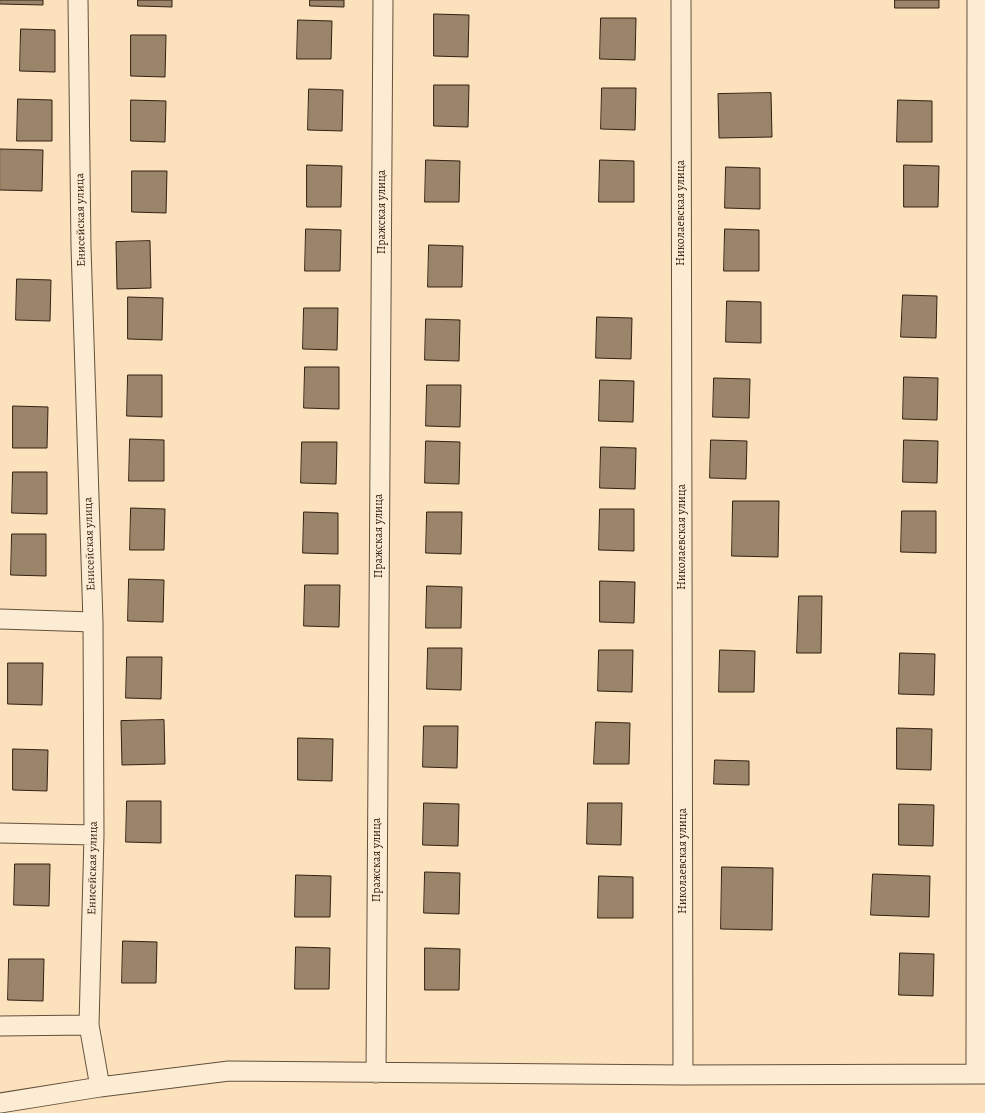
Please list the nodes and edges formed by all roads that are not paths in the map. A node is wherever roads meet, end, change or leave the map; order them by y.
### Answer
1 (78, 0) edge
2 (383, 0) edge
3 (681, 0) edge
4 (977, 0) edge
5 (0, 619) edge
6 (92, 622) junction
7 (0, 833) edge
8 (94, 835) junction
9 (89, 1025) junction
10 (0, 1026) edge
11 (376, 1073) junction
12 (981, 1074) edge
13 (683, 1075) junction
14 (100, 1087) junction
15 (0, 1103) edge

1 - 6 street, Енисейская улица
2 - 11 street, Пражская улица
3 - 13 street, Николаевская улица
4 - 12 street
5 - 6 street
6 - 8 street, Енисейская улица
7 - 8 street
8 - 9 street, Енисейская улица
9 - 10 street
9 - 14 street, Енисейская улица
11 - 13 street
11 - 14 street
12 - 13 street
14 - 15 street

